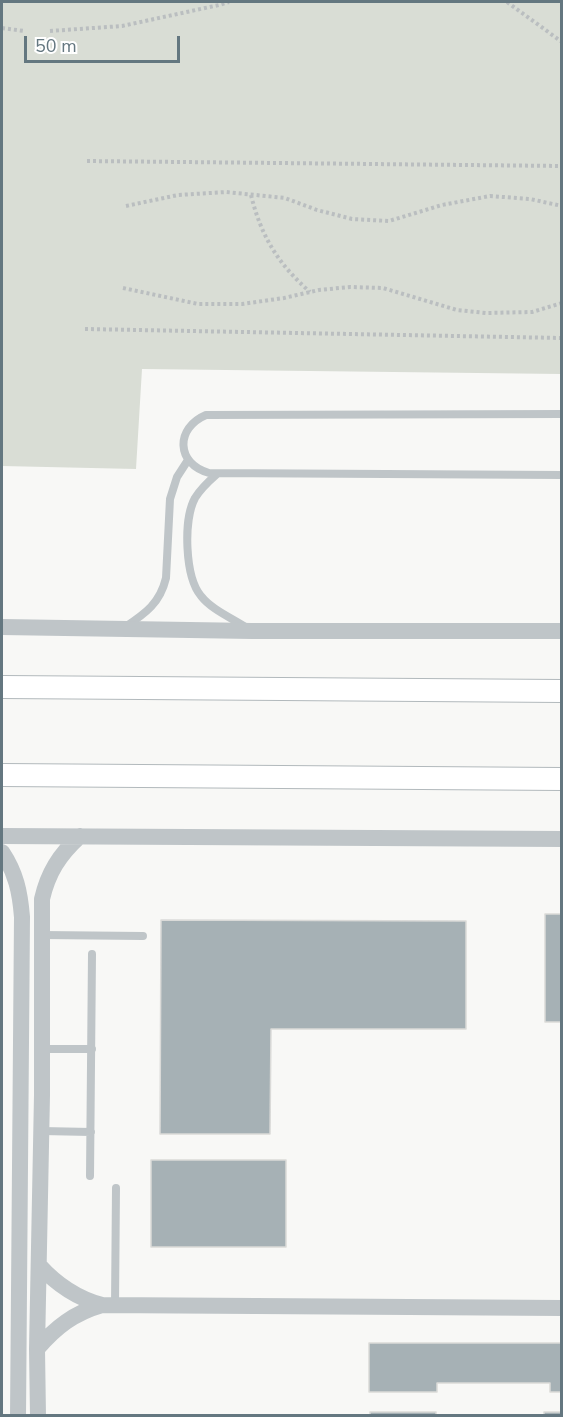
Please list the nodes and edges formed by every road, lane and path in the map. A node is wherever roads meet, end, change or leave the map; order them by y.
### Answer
1 (229, 2) edge
2 (507, 2) edge
3 (2, 28) edge
4 (24, 31) dead end
5 (50, 31) dead end
6 (561, 42) edge
7 (87, 161) dead end
8 (561, 166) edge
9 (251, 195) junction
10 (126, 207) dead end
11 (561, 207) edge
12 (123, 288) dead end
13 (311, 292) junction
14 (561, 303) edge
15 (85, 329) dead end
16 (561, 338) edge
17 (561, 414) edge
18 (188, 460) junction
19 (217, 474) junction
20 (561, 475) edge
21 (2, 627) edge
22 (123, 629) junction
23 (252, 631) junction
24 (561, 631) edge
25 (2, 687) edge
26 (561, 691) edge
27 (2, 775) edge
28 (561, 779) edge
29 (2, 836) edge
30 (80, 836) junction
31 (561, 839) edge
32 (2, 852) edge
33 (42, 935) junction
34 (143, 936) dead end
35 (92, 954) dead end
36 (42, 1049) junction
37 (92, 1049) junction
38 (42, 1131) junction
39 (91, 1132) junction
40 (90, 1176) dead end
41 (116, 1188) dead end
42 (39, 1265) junction
43 (108, 1305) junction
44 (561, 1308) edge
45 (37, 1349) junction
46 (18, 1416) edge
47 (38, 1416) edge

1 - 5 path
2 - 6 path
3 - 4 path
7 - 8 path
9 - 10 path
9 - 11 path
9 - 13 path
12 - 13 path
13 - 14 path
15 - 16 path
17 - 18 lane
18 - 19 lane
18 - 22 lane
19 - 20 lane
19 - 23 lane
21 - 22 street
22 - 23 street
23 - 24 street
25 - 26 main road
27 - 28 main road
29 - 30 street
30 - 31 street
30 - 33 street
32 - 46 street
33 - 34 lane
33 - 36 street
35 - 37 lane
36 - 37 lane
36 - 38 street
37 - 39 lane
38 - 39 lane
38 - 42 street
39 - 40 lane
41 - 43 lane
42 - 43 street
42 - 45 street
43 - 44 street
43 - 45 street
45 - 47 street

